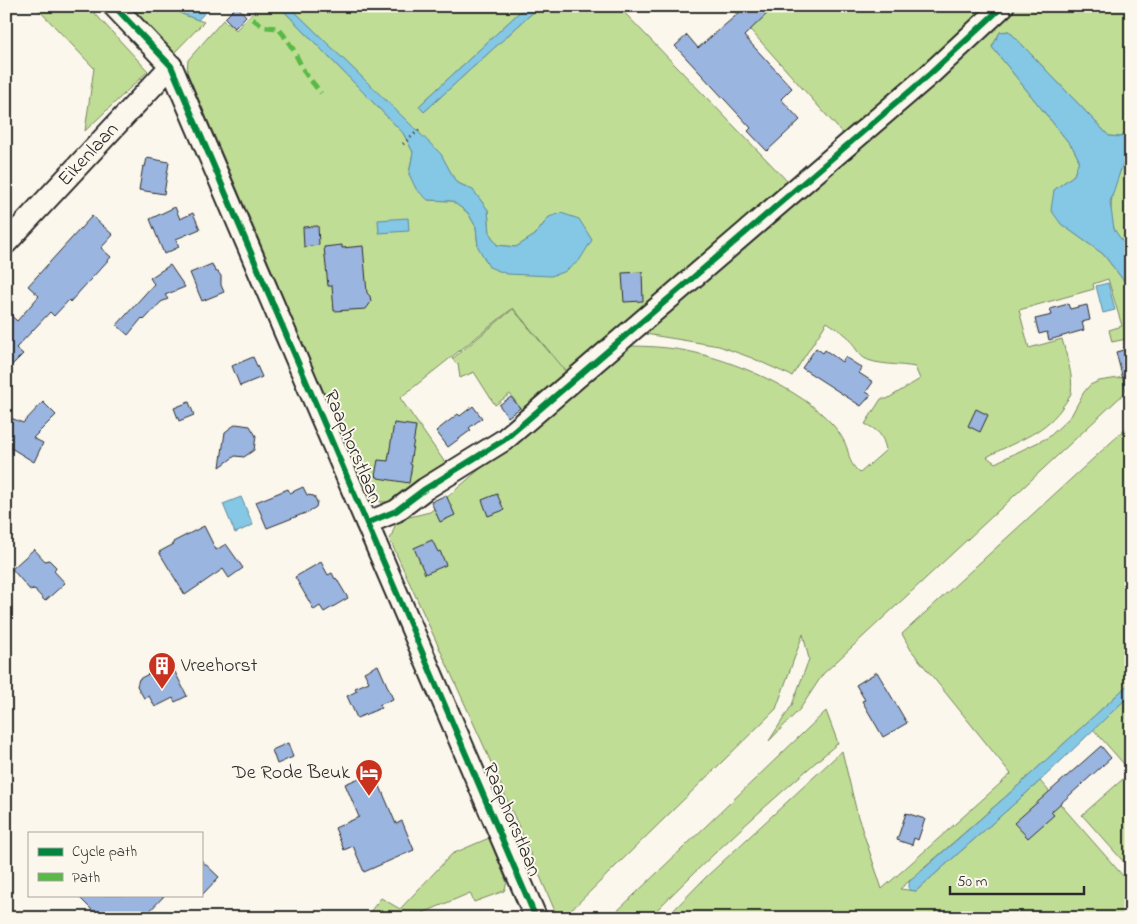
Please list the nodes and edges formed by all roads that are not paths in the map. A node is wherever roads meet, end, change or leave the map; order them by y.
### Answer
1 (114, 6) edge
2 (1003, 6) edge
3 (171, 66) junction
4 (6, 243) edge
5 (367, 523) junction
6 (536, 918) edge

1 - 3 street, Raaphorstlaan
2 - 5 street
3 - 4 street, Eikenlaan
3 - 5 street, Raaphorstlaan
5 - 6 street, Raaphorstlaan

